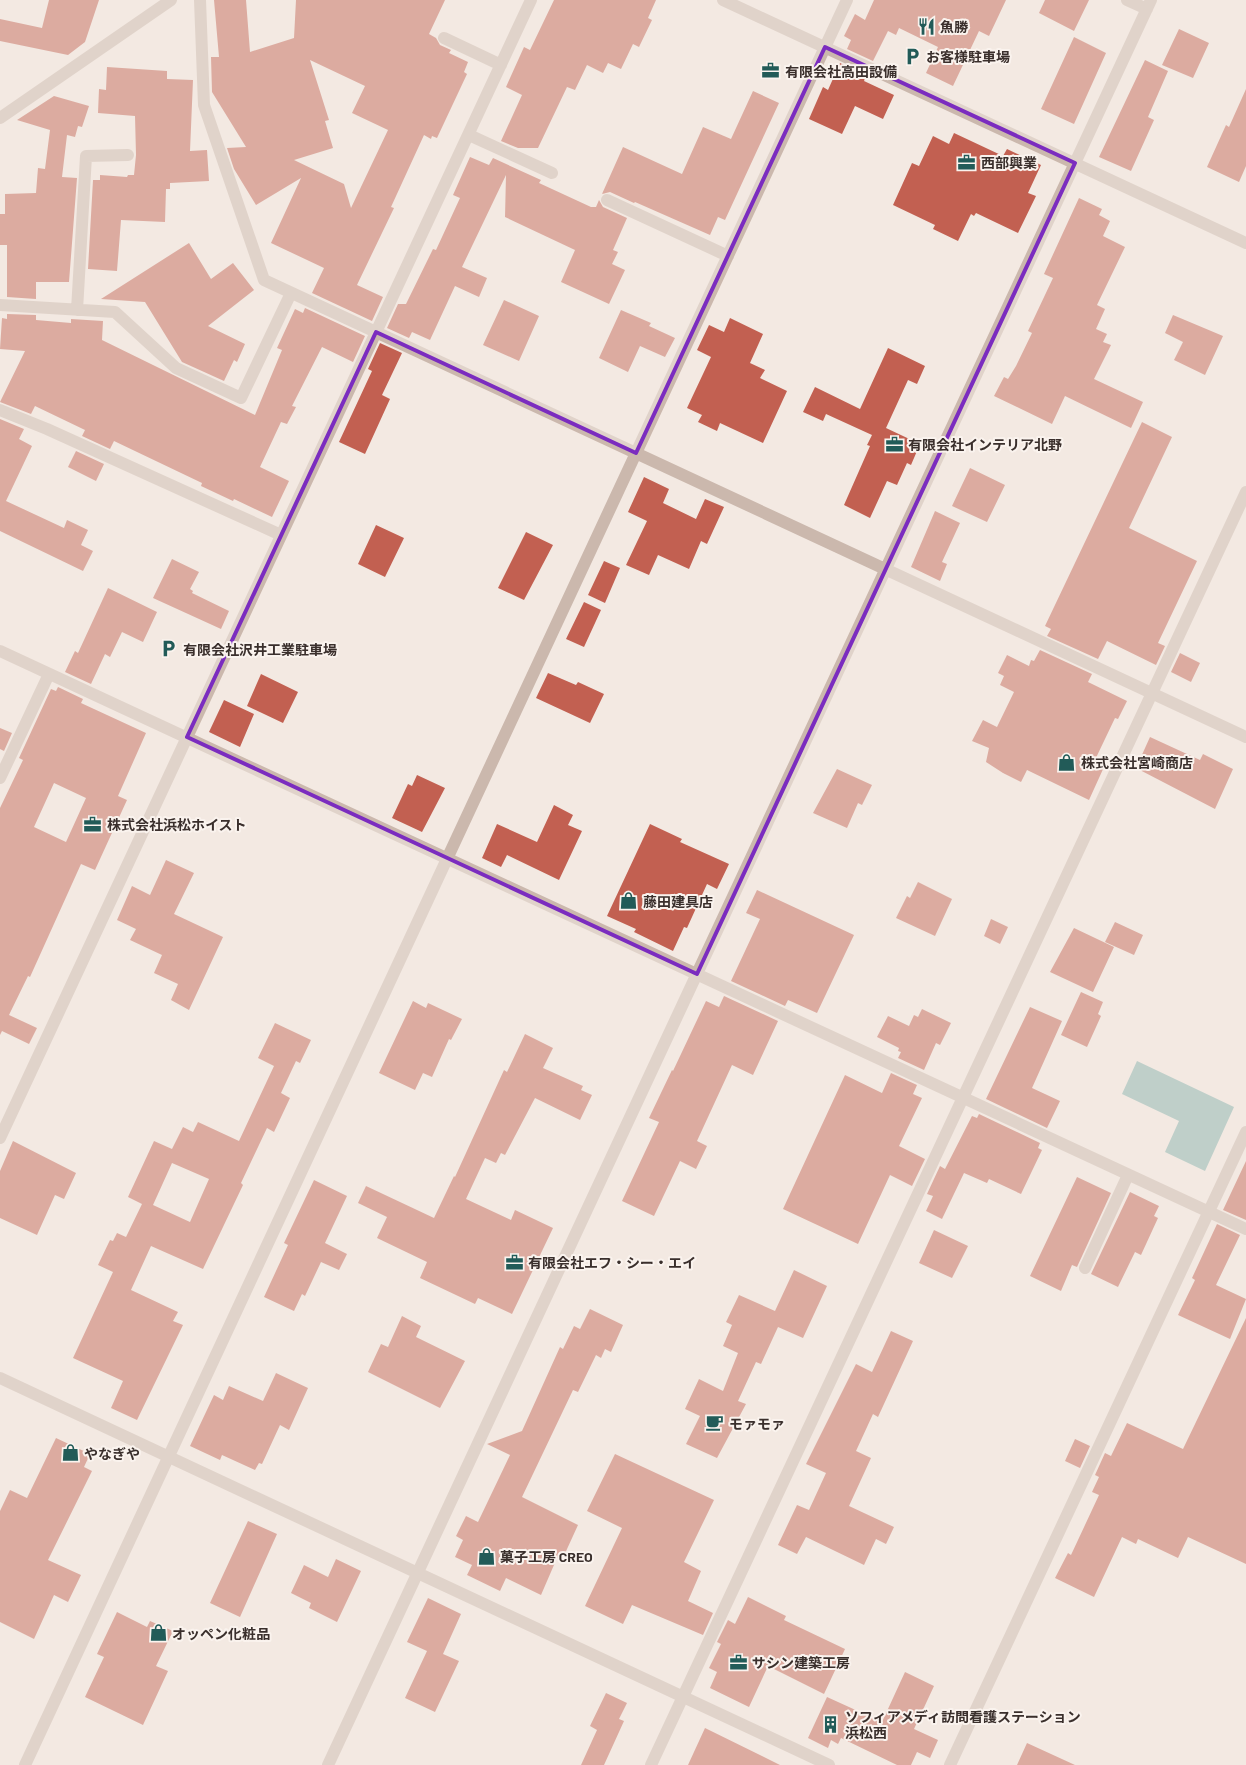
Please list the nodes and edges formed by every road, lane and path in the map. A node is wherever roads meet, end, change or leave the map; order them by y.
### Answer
1 (171, 0) edge
2 (200, 0) edge
3 (531, 0) edge
4 (723, 0) edge
5 (847, 0) edge
6 (1127, 0) edge
7 (1149, 5) edge
8 (444, 38) dead end
9 (825, 47) junction
10 (501, 65) junction
11 (0, 118) edge
12 (468, 134) junction
13 (128, 155) dead end
14 (1075, 163) junction
15 (552, 173) dead end
16 (607, 200) dead end
17 (1246, 243) edge
18 (728, 256) junction
19 (291, 293) junction
20 (0, 305) edge
21 (77, 310) junction
22 (376, 332) junction
23 (0, 410) edge
24 (636, 453) junction
25 (1246, 492) edge
26 (281, 535) junction
27 (886, 569) junction
28 (0, 651) edge
29 (49, 674) junction
30 (1152, 693) junction
31 (187, 737) junction
32 (1246, 737) edge
33 (0, 778) edge
34 (447, 858) junction
35 (697, 974) junction
36 (963, 1098) junction
37 (1246, 1132) edge
38 (0, 1138) edge
39 (1128, 1175) junction
40 (1209, 1212) junction
41 (1246, 1229) edge
42 (1085, 1268) dead end
43 (0, 1378) edge
44 (168, 1456) junction
45 (418, 1572) junction
46 (683, 1697) junction
47 (25, 1765) edge
48 (328, 1765) edge
49 (652, 1765) edge
50 (829, 1765) edge
51 (950, 1765) edge

1 - 11 street
2 - 19 street
3 - 10 street
4 - 9 street
5 - 9 street
6 - 7 street
7 - 14 street
8 - 10 street
9 - 14 street
9 - 18 street
10 - 12 street
12 - 15 street
12 - 22 street
13 - 21 street
14 - 17 street
14 - 27 street
16 - 18 street
18 - 24 street
19 - 21 street
19 - 22 street
20 - 21 street
22 - 24 street
22 - 26 street
23 - 26 street
24 - 27 street
24 - 34 street
25 - 30 street
26 - 31 street
27 - 30 street
27 - 35 street
28 - 29 street
29 - 31 street
29 - 33 street
30 - 32 street
30 - 36 street
31 - 34 street
31 - 38 street
34 - 35 street
34 - 44 street
35 - 36 street
35 - 45 street
36 - 39 street
36 - 46 street
37 - 40 street
39 - 40 street
39 - 42 street
40 - 41 street
40 - 51 street
43 - 44 street
44 - 45 street
44 - 47 street
45 - 46 street
45 - 48 street
46 - 49 street
46 - 50 street

